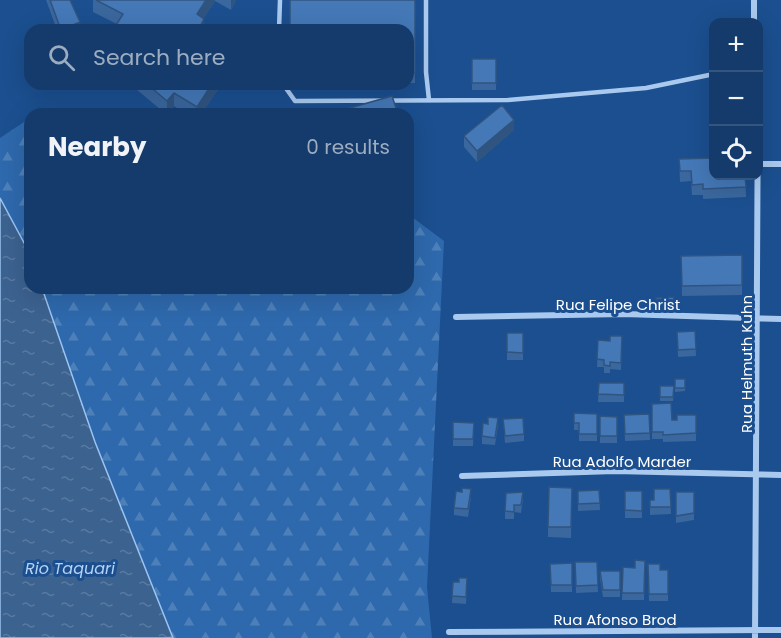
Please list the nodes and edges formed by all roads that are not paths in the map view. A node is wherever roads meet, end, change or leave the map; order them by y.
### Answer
1 (280, 0) edge
2 (426, 0) edge
3 (754, 0) edge
4 (754, 18) edge
5 (279, 24) edge
6 (709, 75) edge
7 (287, 90) edge
8 (429, 100) junction
9 (763, 164) edge
10 (781, 164) edge
11 (759, 180) edge
12 (456, 317) dead end
13 (759, 318) junction
14 (781, 319) edge
15 (462, 476) dead end
16 (758, 476) junction
17 (781, 476) edge
18 (755, 630) junction
19 (781, 630) edge
20 (449, 632) dead end
21 (755, 638) edge

1 - 5 lane
2 - 8 lane
3 - 4 street
6 - 8 lane
7 - 8 lane
9 - 10 street
11 - 13 street, Rua Helmuth Kuhn
12 - 13 street, Rua Felipe Christ
13 - 14 street, Rua Felipe Christ
13 - 16 street, Rua Helmuth Kuhn
15 - 16 street, Rua Adolfo Marder
16 - 17 street, Rua Adolfo Marder
16 - 18 street, Rua Helmuth Kuhn
18 - 19 street, Rua Afonso Brod
18 - 20 street, Rua Afonso Brod
18 - 21 street, Rua Helmuth Kuhn

